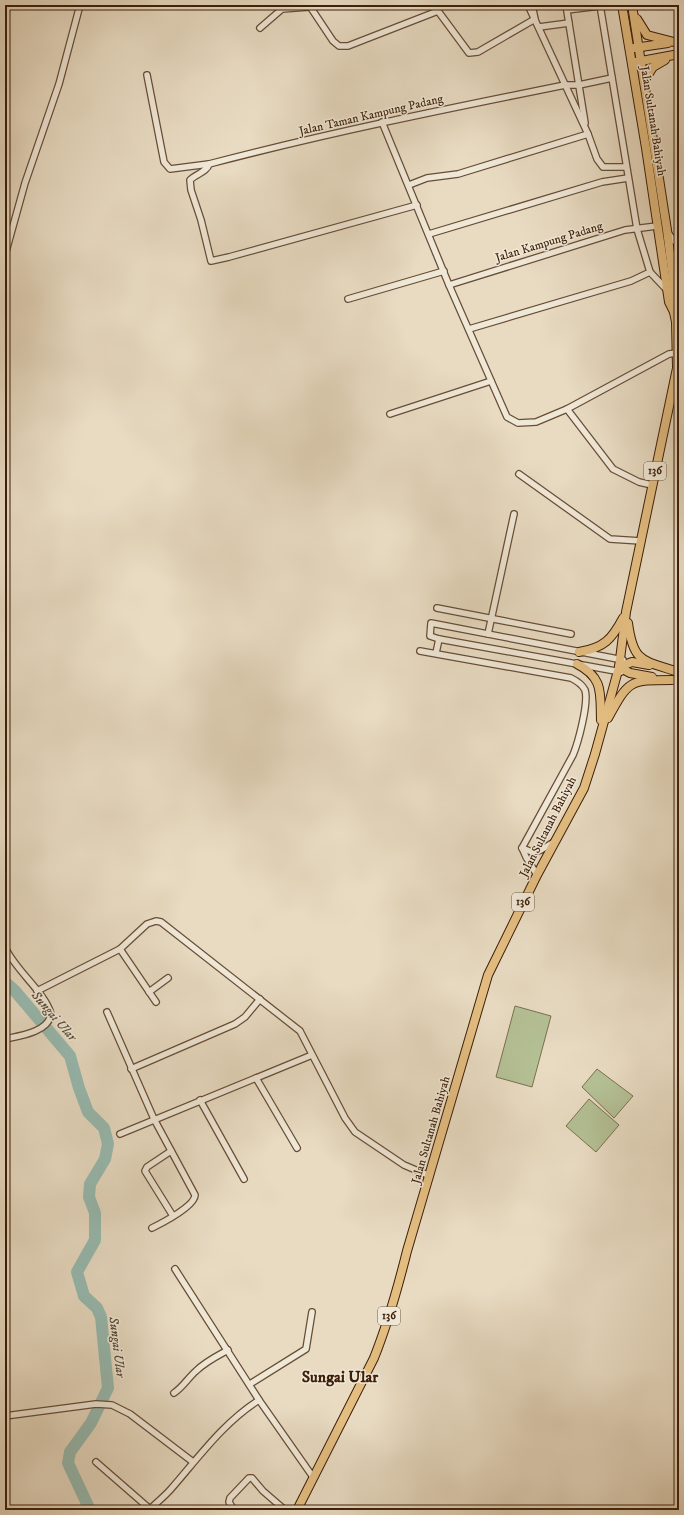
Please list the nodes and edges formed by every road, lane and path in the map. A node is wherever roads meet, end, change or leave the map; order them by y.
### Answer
1 (80, 5) edge
2 (528, 5) edge
3 (532, 5) edge
4 (622, 5) edge
5 (632, 5) edge
6 (309, 6) edge
7 (600, 6) edge
8 (438, 8) edge
9 (567, 8) edge
10 (634, 15) junction
11 (535, 19) junction
12 (569, 23) junction
13 (539, 27) junction
14 (260, 28) dead end
15 (677, 42) edge
16 (639, 47) junction
17 (629, 49) junction
18 (678, 54) edge
19 (641, 61) junction
20 (631, 63) junction
21 (147, 75) dead end
22 (612, 78) junction
23 (644, 81) junction
24 (565, 85) junction
25 (579, 85) junction
26 (382, 122) junction
27 (587, 132) junction
28 (679, 144) edge
29 (679, 161) edge
30 (209, 164) junction
31 (626, 167) junction
32 (628, 178) junction
33 (409, 185) junction
34 (417, 205) junction
35 (657, 226) junction
36 (637, 229) junction
37 (667, 230) junction
38 (429, 234) junction
39 (679, 244) edge
40 (5, 255) edge
41 (679, 255) edge
42 (672, 270) junction
43 (444, 271) junction
44 (650, 272) junction
45 (449, 285) junction
46 (667, 290) junction
47 (348, 299) dead end
48 (674, 312) junction
49 (469, 329) junction
50 (677, 353) junction
51 (491, 381) junction
52 (567, 409) junction
53 (390, 414) dead end
54 (519, 474) dead end
55 (652, 485) junction
56 (514, 514) dead end
57 (641, 541) junction
58 (437, 608) dead end
59 (626, 612) junction
60 (492, 619) junction
61 (488, 634) junction
62 (571, 634) dead end
63 (439, 639) junction
64 (420, 651) dead end
65 (579, 652) junction
66 (436, 653) junction
67 (577, 664) junction
68 (619, 666) junction
69 (677, 672) edge
70 (676, 681) edge
71 (602, 729) junction
72 (556, 840) junction
73 (522, 848) junction
74 (537, 874) junction
75 (5, 947) edge
76 (120, 949) junction
77 (168, 978) dead end
78 (37, 991) junction
79 (149, 992) junction
80 (260, 998) junction
81 (156, 1002) dead end
82 (106, 1012) dead end
83 (5, 1039) edge
84 (312, 1055) junction
85 (131, 1069) junction
86 (256, 1078) junction
87 (200, 1100) junction
88 (154, 1120) junction
89 (120, 1134) dead end
90 (298, 1148) dead end
91 (171, 1151) junction
92 (430, 1176) junction
93 (244, 1178) dead end
94 (173, 1216) junction
95 (152, 1228) dead end
96 (175, 1269) dead end
97 (312, 1312) dead end
98 (228, 1350) junction
99 (250, 1384) junction
100 (174, 1393) dead end
101 (259, 1400) junction
102 (5, 1416) edge
103 (96, 1462) dead end
104 (193, 1462) junction
105 (313, 1477) junction
106 (149, 1510) edge
107 (234, 1510) edge
108 (285, 1510) edge
109 (297, 1510) edge

1 - 40 street
2 - 11 street
3 - 11 street
4 - 17 main road, Jalan Sultanah Bahiyah / 136
5 - 10 main road, Jalan Sultanah Bahiyah / 136
6 - 8 street
6 - 14 street
7 - 9 street
7 - 22 street
8 - 11 street
9 - 12 street
10 - 15 main road
10 - 16 main road, Jalan Sultanah Bahiyah / 136
11 - 13 street
12 - 13 street
12 - 25 street
13 - 24 street
15 - 16 main road
16 - 17 main road
16 - 19 main road, Jalan Sultanah Bahiyah / 136
17 - 20 main road, Jalan Sultanah Bahiyah / 136
18 - 19 main road
18 - 23 main road
19 - 20 main road
19 - 23 main road, Jalan Sultanah Bahiyah / 136
20 - 35 main road, Jalan Sultanah Bahiyah / 136
21 - 30 street
22 - 25 street, Jalan Taman Kampung Padang
22 - 31 street
23 - 37 main road, Jalan Sultanah Bahiyah / 136
24 - 25 street, Jalan Taman Kampung Padang
24 - 26 street, Jalan Taman Kampung Padang
24 - 27 street
25 - 27 street
26 - 30 street, Jalan Taman Kampung Padang
26 - 33 street
27 - 31 street
27 - 33 street
28 - 29 street
30 - 34 street, Jalan Taman Kampung Padang
31 - 32 street
32 - 36 street
32 - 38 street
33 - 34 street
34 - 38 street
35 - 36 street, Jalan Kampung Padang
35 - 46 main road, Jalan Sultanah Bahiyah / 136
36 - 44 street
36 - 45 street, Jalan Kampung Padang
37 - 39 street
37 - 42 main road, Jalan Sultanah Bahiyah / 136
38 - 43 street
41 - 42 street
42 - 48 main road, Jalan Sultanah Bahiyah / 136
43 - 45 street
43 - 47 street
44 - 46 street
44 - 49 street
45 - 49 street
46 - 48 main road, Jalan Sultanah Bahiyah / 136
48 - 50 main road, Jalan Sultanah Bahiyah / 136
49 - 51 street
50 - 52 street
50 - 55 main road, Jalan Sultanah Bahiyah / 136
51 - 52 street
51 - 53 street
52 - 55 street
54 - 57 street
55 - 57 main road, Jalan Sultanah Bahiyah / 136
56 - 60 street
57 - 59 main road, Jalan Sultanah Bahiyah / 136
58 - 60 street
59 - 65 main road
59 - 68 main road, Jalan Sultanah Bahiyah / 136
59 - 69 main road
60 - 61 street
60 - 62 street
61 - 63 street
61 - 65 street
63 - 66 street
63 - 67 street
64 - 66 street
65 - 68 street
66 - 73 street
67 - 68 street
67 - 71 main road
68 - 69 main road
68 - 70 main road
68 - 71 main road, Jalan Sultanah Bahiyah / 136
70 - 71 main road
71 - 72 main road, Jalan Sultanah Bahiyah / 136
72 - 73 street
72 - 74 main road, Jalan Sultanah Bahiyah / 136
73 - 74 street
74 - 92 main road, Jalan Sultanah Bahiyah / 136
75 - 78 street
76 - 78 street
76 - 79 street
76 - 80 street
77 - 79 street
78 - 83 street
79 - 81 street
80 - 84 street
80 - 85 street
82 - 85 street
84 - 86 street
84 - 92 street
85 - 88 street
86 - 87 street
86 - 90 street
87 - 88 street
87 - 93 street
88 - 89 street
88 - 91 street
91 - 94 street
91 - 94 street
92 - 105 main road, Jalan Sultanah Bahiyah / 136
94 - 95 street
96 - 98 street
97 - 99 street
98 - 99 street
98 - 100 street
99 - 101 street
101 - 104 street
101 - 105 street
102 - 104 street
103 - 106 street
104 - 106 street
105 - 109 main road, Jalan Sultanah Bahiyah / 136
107 - 108 street

